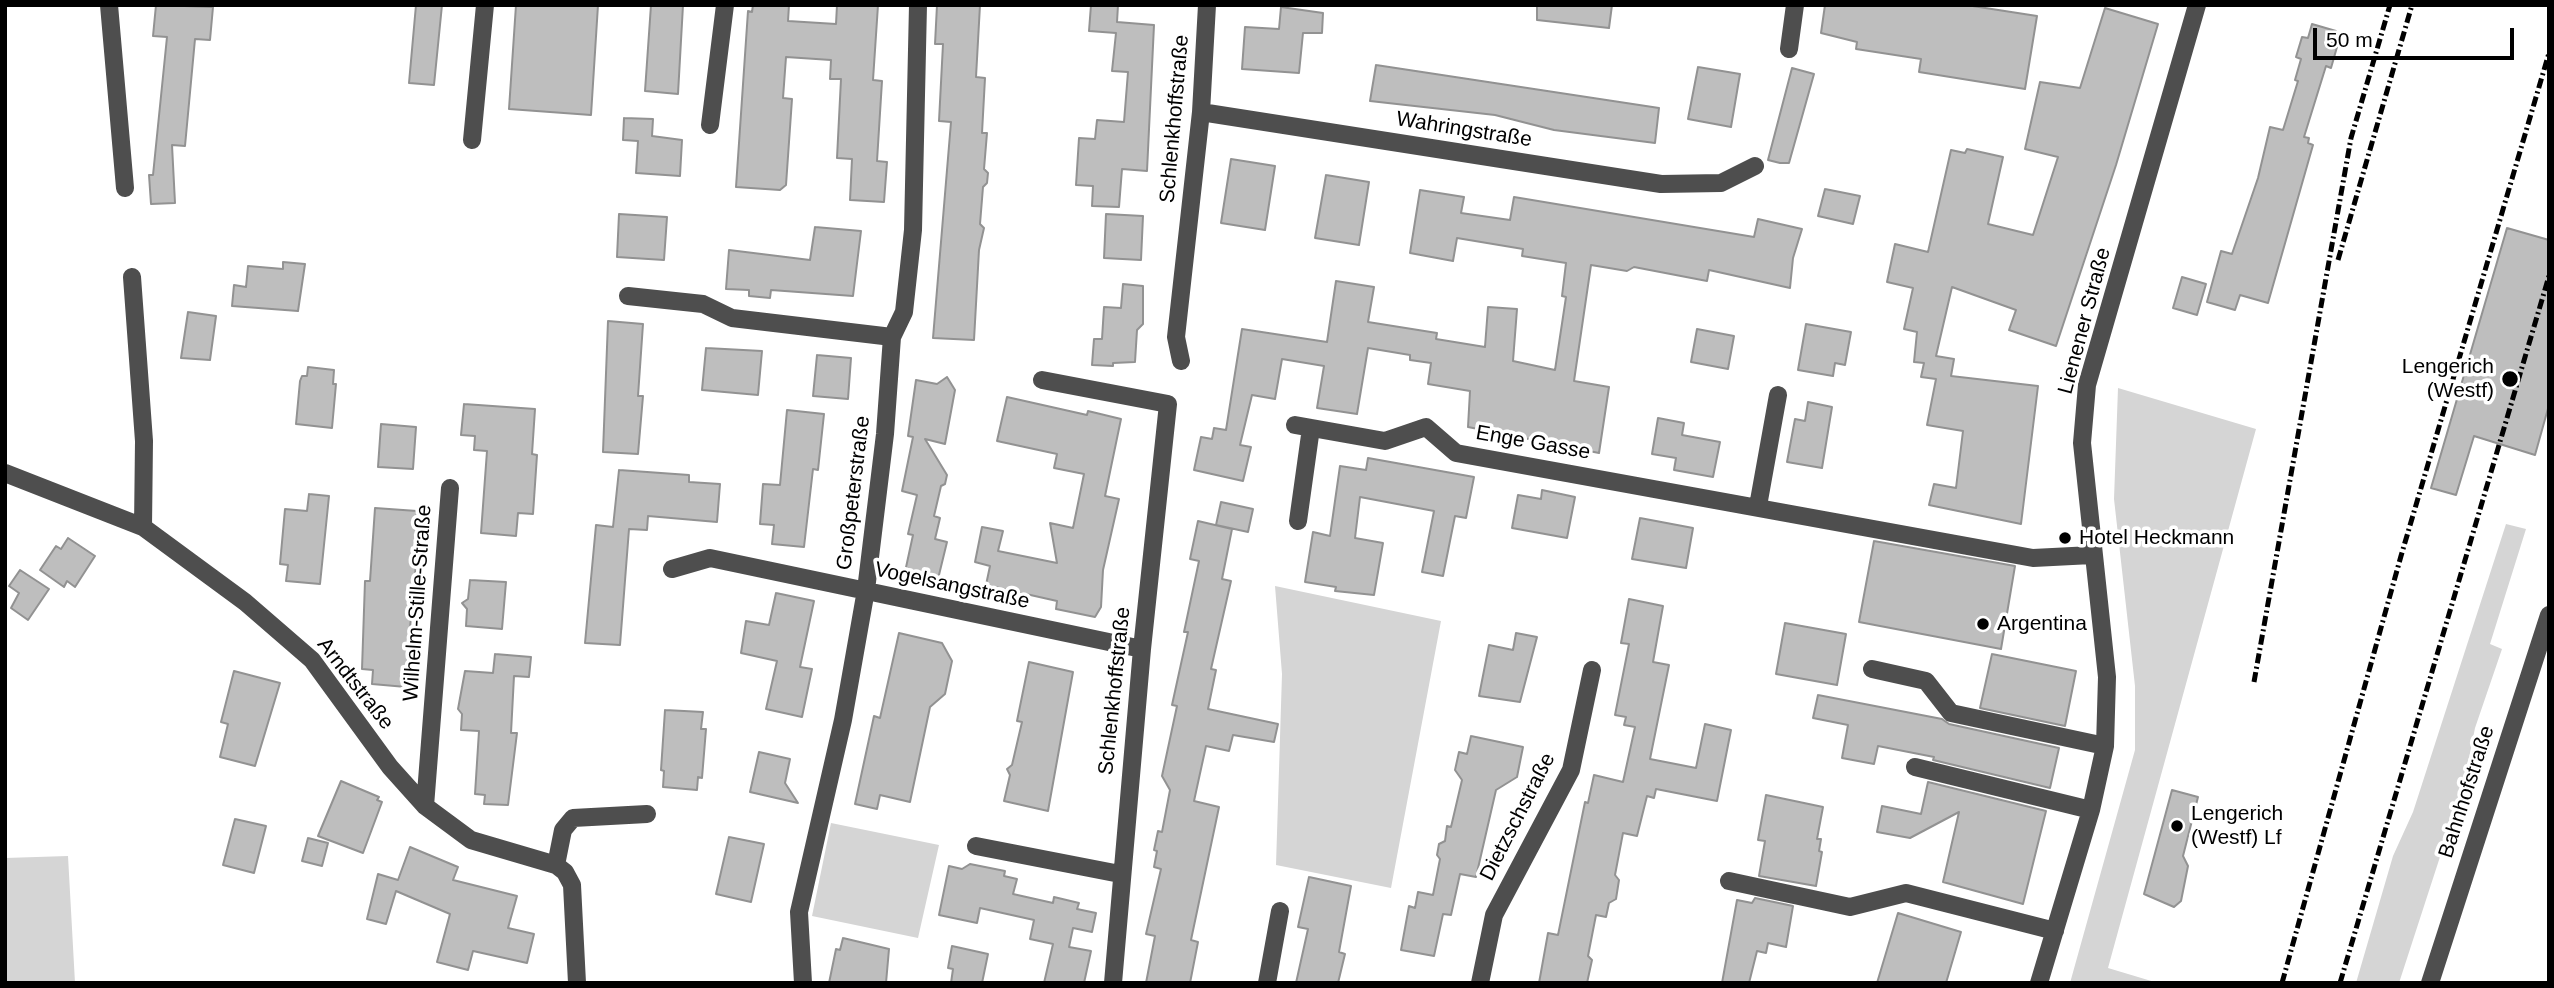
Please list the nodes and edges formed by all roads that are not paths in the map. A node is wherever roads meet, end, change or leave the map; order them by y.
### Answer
1 (109, 5) edge
2 (485, 5) edge
3 (725, 5) edge
4 (919, 5) edge
5 (1207, 5) edge
6 (1795, 5) edge
7 (2197, 5) edge
8 (1788, 49) dead end
9 (1201, 112) junction
10 (710, 125) dead end
11 (472, 141) dead end
12 (1755, 166) dead end
13 (125, 188) dead end
14 (132, 277) dead end
15 (628, 296) dead end
16 (892, 337) junction
17 (1181, 361) dead end
18 (1042, 380) dead end
19 (1778, 395) dead end
20 (5, 473) edge
21 (450, 488) dead end
22 (1758, 506) junction
23 (1298, 521) dead end
24 (143, 527) junction
25 (2092, 555) junction
26 (672, 569) dead end
27 (866, 590) junction
28 (2549, 615) edge
29 (1142, 649) junction
30 (1872, 669) dead end
31 (1592, 670) dead end
32 (2105, 746) junction
33 (1915, 767) dead end
34 (425, 806) junction
35 (2091, 810) junction
36 (647, 814) dead end
37 (976, 846) dead end
38 (556, 865) junction
39 (1120, 874) junction
40 (1729, 881) dead end
41 (1280, 911) dead end
42 (2055, 931) junction
43 (577, 983) edge
44 (803, 983) edge
45 (1113, 983) edge
46 (1267, 983) edge
47 (1480, 983) edge
48 (2039, 983) edge
49 (2430, 983) edge

1 - 13 street
2 - 11 street
3 - 10 street
4 - 16 street, Großpeterstraße
5 - 9 street, Schlenkhoffstraße
6 - 8 street
7 - 25 street, Lienener Straße
9 - 12 street, Wahringstraße
9 - 17 street, Schlenkhoffstraße
14 - 24 street
15 - 16 street
16 - 27 street, Großpeterstraße
18 - 29 street, Schlenkhoffstraße
19 - 22 street
20 - 24 street, Arndtstraße
21 - 34 street, Wilhelm-Stille-Straße
22 - 23 street, Enge Gasse
22 - 25 street, Enge Gasse
24 - 34 street, Arndtstraße
25 - 32 street, Lienener Straße
26 - 27 street, Vogelsangstraße
27 - 29 street, Vogelsangstraße
27 - 44 street, Großpeterstraße
28 - 49 street, Bahnhofstraße
29 - 39 street, Schlenkhoffstraße
30 - 32 street
31 - 47 street, Dietzschstraße
32 - 35 street, Lienener Straße
33 - 35 street
34 - 38 street, Arndtstraße
35 - 42 street, Lienener Straße
36 - 38 street
37 - 39 street
38 - 43 street
39 - 45 street, Schlenkhoffstraße
40 - 42 street
41 - 46 street
42 - 48 street, Lienener Straße

